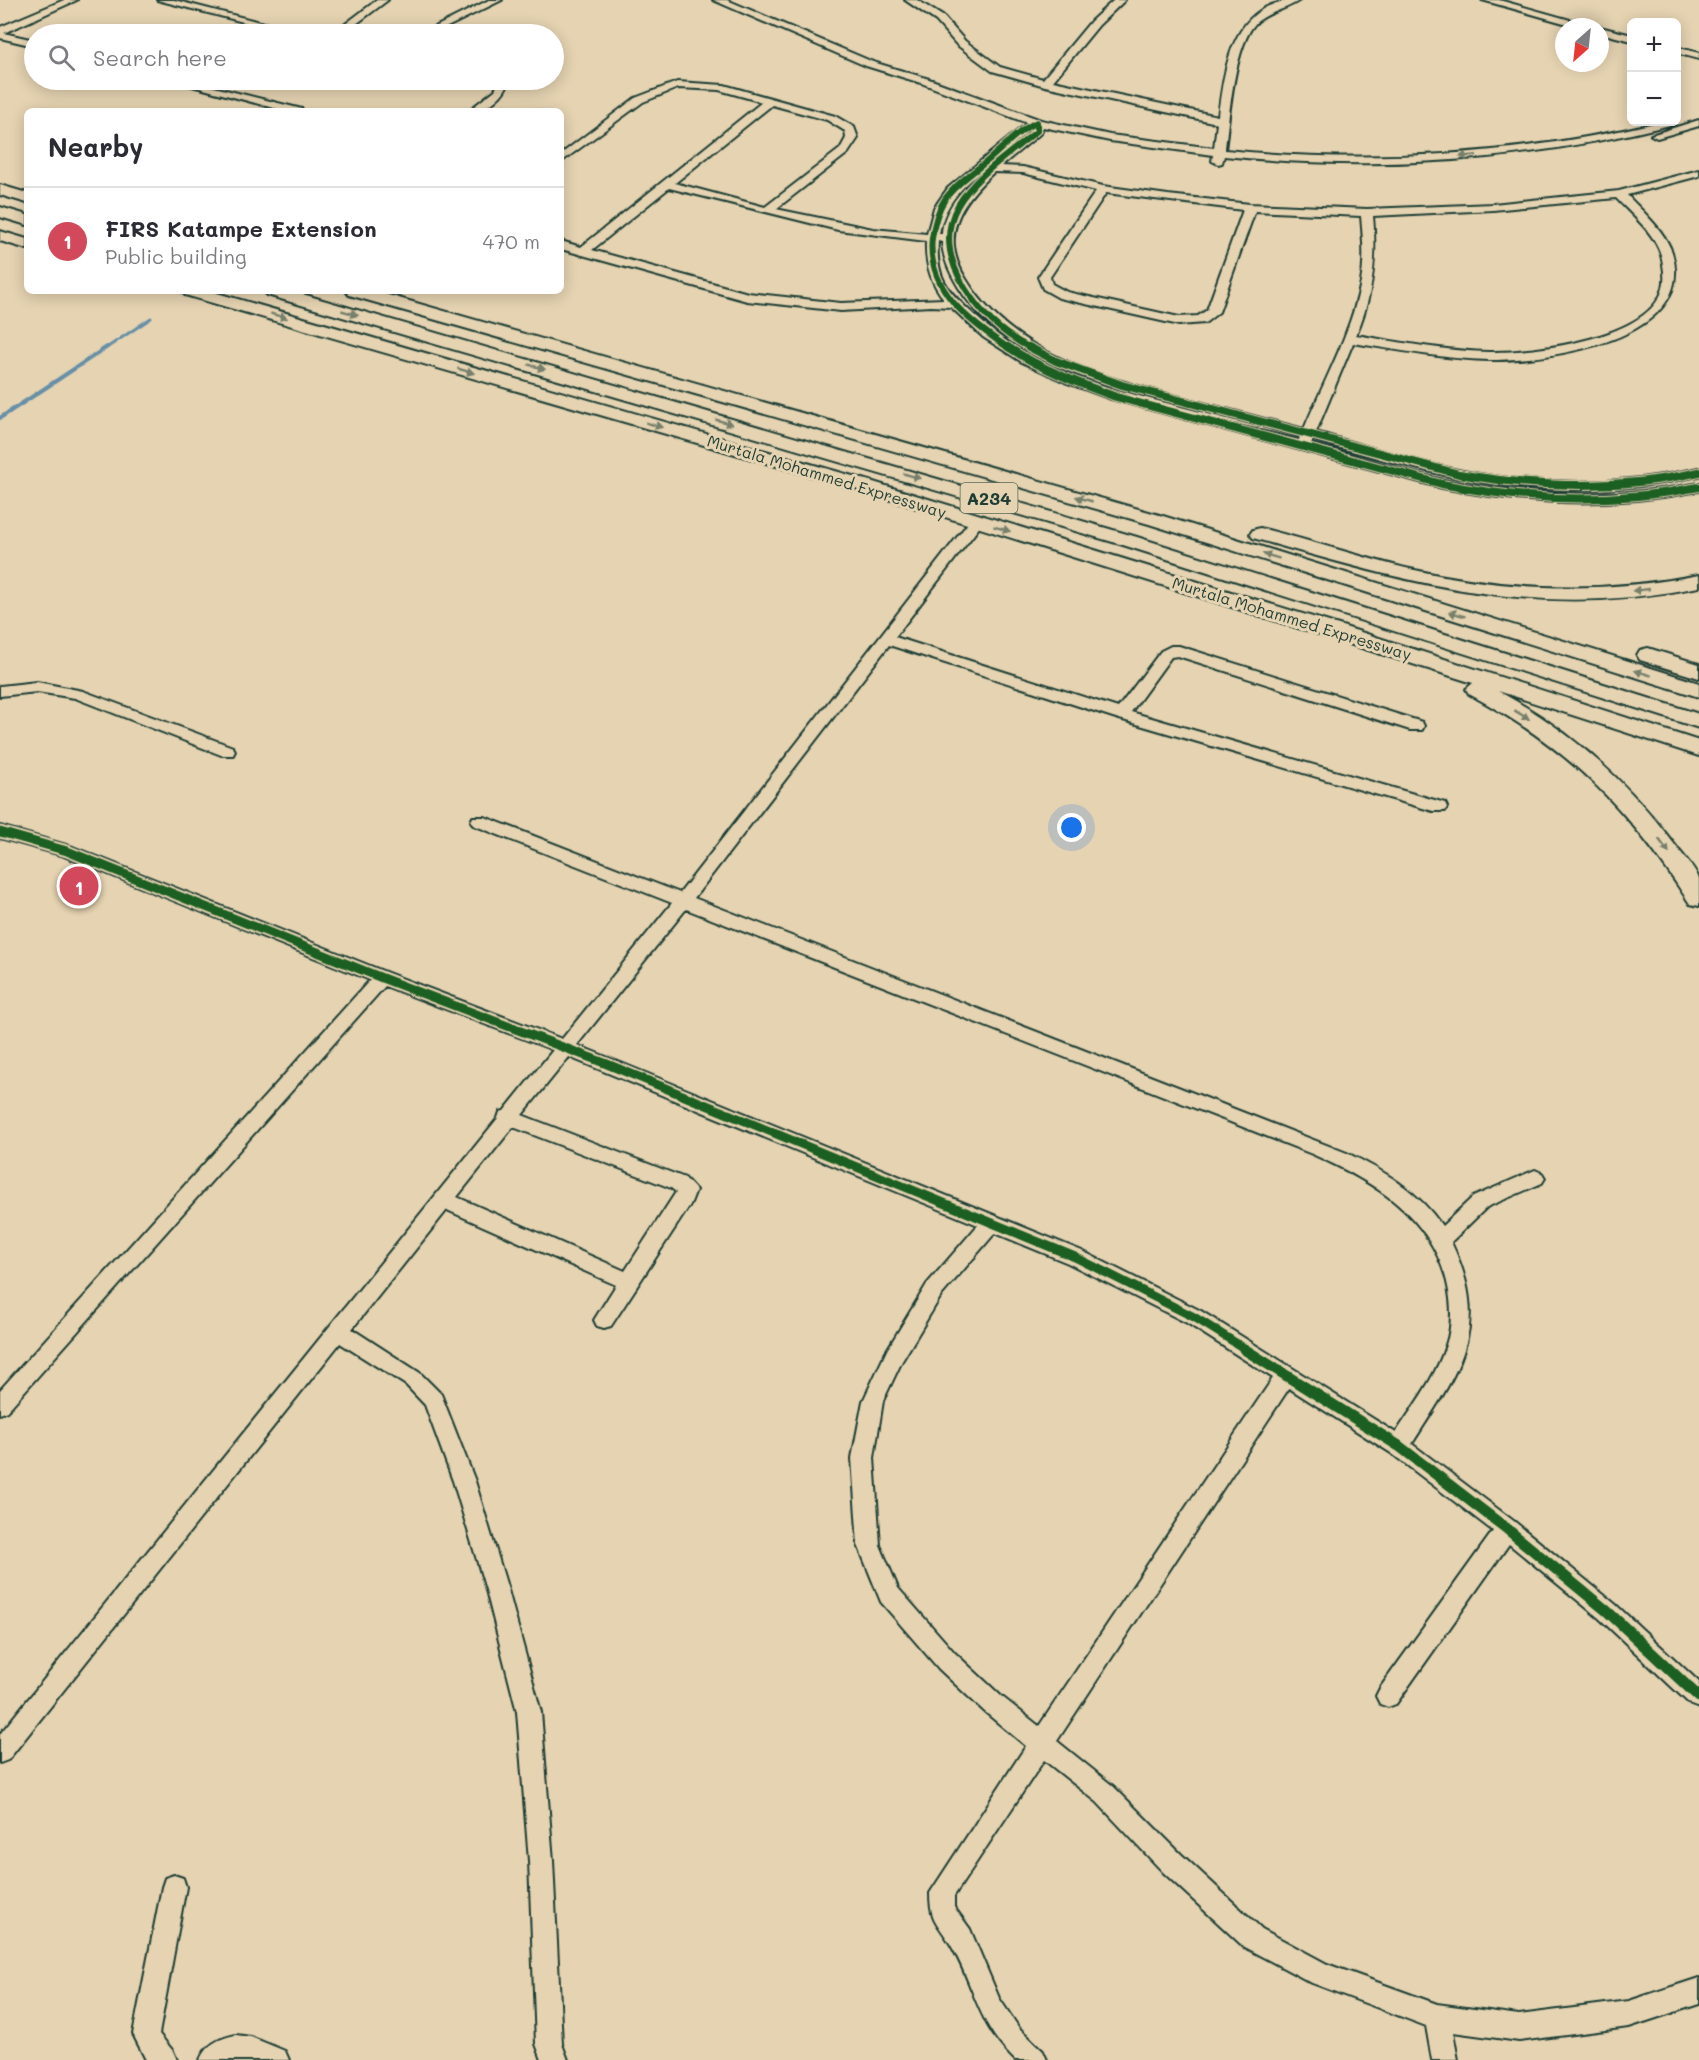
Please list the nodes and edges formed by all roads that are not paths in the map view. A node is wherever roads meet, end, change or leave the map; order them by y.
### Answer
1 (72, 0) edge
2 (162, 0) edge
3 (383, 0) edge
4 (497, 0) edge
5 (718, 0) edge
6 (910, 0) edge
7 (1120, 0) edge
8 (1295, 0) edge
9 (1487, 0) edge
10 (1556, 18) edge
11 (261, 24) edge
12 (351, 24) edge
13 (447, 24) edge
14 (1609, 32) edge
15 (0, 33) edge
16 (1627, 37) edge
17 (24, 41) edge
18 (1681, 51) edge
19 (1699, 56) edge
20 (893, 73) junction
21 (1045, 82) junction
22 (215, 90) edge
23 (500, 90) edge
24 (770, 101) junction
25 (286, 108) edge
26 (477, 108) edge
27 (1225, 120) junction
28 (1665, 126) edge
29 (1023, 127) junction
30 (1037, 127) junction
31 (564, 157) edge
32 (1007, 157) junction
33 (1219, 157) junction
34 (992, 169) junction
35 (1023, 170) junction
36 (1699, 172) edge
37 (0, 177) edge
38 (24, 184) edge
39 (667, 184) junction
40 (1103, 189) junction
41 (0, 190) edge
42 (1619, 194) junction
43 (24, 197) edge
44 (1250, 207) junction
45 (768, 210) junction
46 (0, 212) edge
47 (1367, 213) junction
48 (24, 219) edge
49 (0, 236) edge
50 (932, 238) junction
51 (948, 238) junction
52 (24, 243) edge
53 (564, 246) edge
54 (583, 251) junction
55 (202, 294) edge
56 (283, 294) edge
57 (365, 294) edge
58 (419, 294) edge
59 (950, 299) junction
60 (1348, 338) junction
61 (1306, 440) junction
62 (1699, 472) edge
63 (1699, 487) edge
64 (977, 521) junction
65 (1260, 534) junction
66 (1699, 581) edge
67 (1335, 631) junction
68 (887, 640) junction
69 (1699, 671) edge
70 (1699, 690) edge
71 (0, 692) edge
72 (1120, 714) junction
73 (1699, 722) edge
74 (1416, 726) dead end
75 (1699, 749) edge
76 (227, 751) dead end
77 (1439, 807) dead end
78 (479, 821) dead end
79 (0, 832) edge
80 (1699, 898) edge
81 (683, 901) junction
82 (382, 978) junction
83 (565, 1048) junction
84 (507, 1118) junction
85 (1535, 1178) dead end
86 (442, 1199) junction
87 (992, 1222) junction
88 (1441, 1239) junction
89 (630, 1282) junction
90 (604, 1320) dead end
91 (337, 1330) junction
92 (1287, 1374) junction
93 (0, 1405) edge
94 (1399, 1446) junction
95 (1507, 1529) junction
96 (1388, 1696) dead end
97 (1699, 1697) edge
98 (1044, 1744) junction
99 (0, 1752) edge
100 (174, 1887) dead end
101 (1699, 1991) edge
102 (1437, 2017) junction
103 (164, 2060) edge
104 (213, 2060) edge
105 (276, 2060) edge
106 (555, 2060) edge
107 (1034, 2060) edge
108 (1445, 2060) edge

1 - 15 street
2 - 11 street
3 - 12 street
4 - 13 street
5 - 20 street
6 - 21 street
7 - 21 street
8 - 27 street
9 - 10 street
14 - 16 street
15 - 17 street
18 - 19 street
20 - 29 street
20 - 30 street
21 - 27 street
22 - 25 street
23 - 26 street
24 - 31 street
24 - 39 street
24 - 45 street
27 - 33 street
28 - 33 street
29 - 30 street
29 - 50 street
30 - 32 street
30 - 33 street
32 - 34 street
32 - 35 street
34 - 35 street
34 - 51 street
35 - 40 street
36 - 42 street
37 - 38 highway
39 - 45 street
39 - 54 street
40 - 44 street
40 - 44 street
41 - 43 highway
42 - 47 street
42 - 60 street
44 - 47 street
45 - 50 street
46 - 48 highway
47 - 60 street
49 - 52 highway
50 - 51 street
50 - 59 street
51 - 61 street
53 - 54 street
54 - 59 street
55 -> 64 highway, Murtala Mohammed Expressway
56 -> 73 highway, Murtala Mohammed Expressway / A234
70 -> 57 highway, A234
58 - 65 highway
59 - 61 street
60 - 61 street
61 - 62 street
61 - 63 street
64 -> 67 highway, Murtala Mohammed Expressway
64 - 68 street
66 -> 65 highway
65 - 69 highway
67 - 75 highway, Murtala Mohammed Expressway
67 -> 80 highway
68 - 72 street
68 - 81 street
71 - 76 street
72 - 74 street
72 - 77 street
78 - 81 street
79 - 82 street
81 - 83 street
81 - 88 street
82 - 83 street
82 - 93 street
83 - 84 street
83 - 87 street
84 - 86 street
84 - 89 street
85 - 88 street
86 - 89 street
86 - 91 street
87 - 92 street
87 - 98 street
88 - 94 street
89 - 90 street
91 - 99 street
91 - 106 street
92 - 94 street
92 - 98 street
94 - 95 street
95 - 96 street
95 - 97 street
98 - 102 street
98 - 107 street
100 - 103 street
101 - 102 street
102 - 108 street
104 - 105 street

